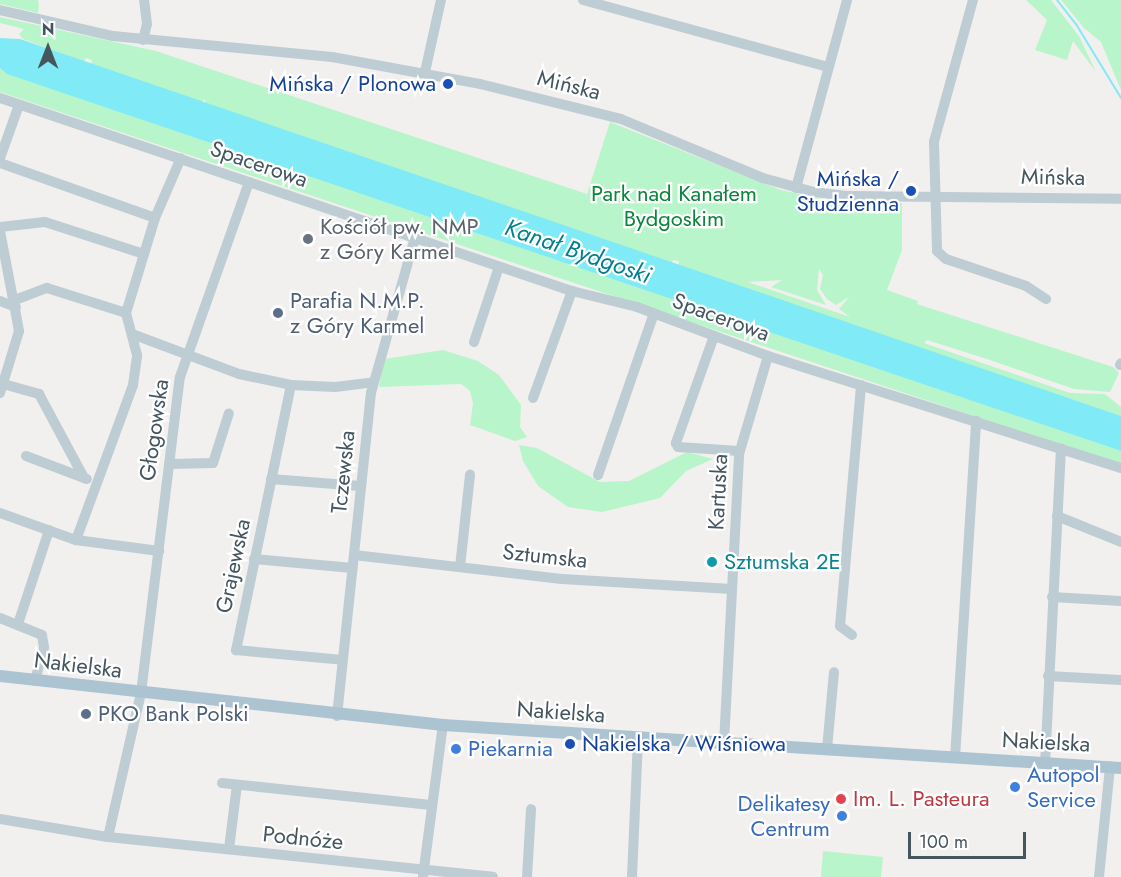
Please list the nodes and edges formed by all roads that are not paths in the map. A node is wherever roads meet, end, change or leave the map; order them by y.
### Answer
1 (144, 0) edge
2 (441, 0) edge
3 (583, 0) edge
4 (847, 0) edge
5 (973, 0) edge
6 (0, 10) edge
7 (143, 40) junction
8 (828, 67) junction
9 (424, 72) junction
10 (0, 98) edge
11 (19, 105) junction
12 (0, 158) edge
13 (181, 158) junction
14 (0, 163) edge
15 (249, 182) junction
16 (796, 188) junction
17 (934, 196) junction
18 (1121, 199) edge
19 (155, 218) junction
20 (0, 230) edge
21 (415, 238) junction
22 (144, 254) junction
23 (499, 267) junction
24 (12, 282) junction
25 (572, 291) junction
26 (29, 292) junction
27 (1046, 299) dead end
28 (0, 301) edge
29 (15, 303) junction
30 (126, 313) junction
31 (654, 313) junction
32 (132, 334) junction
33 (714, 336) junction
34 (474, 342) dead end
35 (187, 356) junction
36 (768, 356) junction
37 (373, 382) junction
38 (291, 385) junction
39 (861, 385) junction
40 (1, 387) edge
41 (533, 398) dead end
42 (230, 412) dead end
43 (976, 421) junction
44 (1061, 448) junction
45 (739, 451) junction
46 (26, 456) dead end
47 (169, 464) junction
48 (1121, 468) edge
49 (470, 475) dead end
50 (598, 475) dead end
51 (84, 478) junction
52 (271, 479) junction
53 (96, 483) junction
54 (360, 486) junction
55 (0, 513) edge
56 (1057, 516) junction
57 (49, 530) junction
58 (76, 540) junction
59 (1121, 542) edge
60 (159, 551) junction
61 (354, 555) junction
62 (254, 560) junction
63 (460, 567) junction
64 (353, 568) junction
65 (732, 589) junction
66 (1052, 597) junction
67 (1121, 601) edge
68 (0, 618) edge
69 (18, 624) junction
70 (852, 635) dead end
71 (343, 660) junction
72 (834, 672) dead end
73 (0, 676) edge
74 (1048, 676) junction
75 (1121, 680) edge
76 (35, 681) junction
77 (141, 693) junction
78 (337, 716) junction
79 (443, 725) junction
80 (638, 737) junction
81 (724, 743) junction
82 (826, 749) junction
83 (955, 758) junction
84 (1045, 764) junction
85 (1115, 768) edge
86 (222, 783) dead end
87 (237, 784) junction
88 (430, 805) junction
89 (531, 808) dead end
90 (0, 819) edge
91 (108, 837) junction
92 (229, 849) junction
93 (423, 874) edge
94 (493, 877) edge
95 (527, 877) edge
96 (633, 877) edge
97 (1099, 877) edge

1 - 7 street
2 - 9 street
3 - 8 street
4 - 8 street
5 - 17 street
6 - 7 street, Mińska
7 - 9 street, Mińska
8 - 16 street
9 - 16 street, Mińska
10 - 11 street, Spacerowa
11 - 12 street
11 - 13 street, Spacerowa
13 - 15 street, Spacerowa
13 - 19 street
14 - 19 street
15 - 21 street, Spacerowa
15 - 35 street, Głogowska
16 - 17 street, Mińska
17 - 18 street, Mińska
17 - 27 street
19 - 22 street
20 - 22 street
20 - 24 street
21 - 23 street, Spacerowa
21 - 37 street, Tczewska
22 - 30 street
23 - 25 street, Spacerowa
23 - 34 street
24 - 26 street
24 - 29 street
25 - 31 street, Spacerowa
25 - 41 street
26 - 29 street
26 - 30 street
28 - 29 street
29 - 40 street
30 - 32 street
31 - 33 street, Spacerowa
31 - 50 street
32 - 35 street
32 - 53 street
33 - 36 street, Spacerowa
33 - 45 street
35 - 38 street
35 - 47 street, Głogowska
36 - 39 street, Spacerowa
36 - 45 street, Kartuska
37 - 38 street
37 - 54 street, Tczewska
38 - 52 street, Grajewska
39 - 43 street, Spacerowa
39 - 70 street
40 - 51 street
42 - 47 street
43 - 44 street, Spacerowa
43 - 83 street
44 - 48 street, Spacerowa
44 - 56 street
45 - 65 street, Kartuska
46 - 51 street
47 - 60 street, Głogowska
49 - 63 street
51 - 53 street
52 - 54 street
52 - 62 street, Grajewska
53 - 58 street
54 - 61 street, Tczewska
55 - 57 street
56 - 59 street
56 - 66 street
57 - 58 street
57 - 69 street
58 - 60 street
60 - 77 street, Głogowska
61 - 63 street, Sztumska
61 - 64 street, Tczewska
62 - 64 street
62 - 71 street, Grajewska
63 - 65 street, Sztumska
64 - 71 street, Tczewska
65 - 81 street, Kartuska
66 - 67 street
66 - 74 street
68 - 69 street
69 - 76 street
71 - 78 street, Tczewska
72 - 82 street
73 - 76 main road, Nakielska
74 - 75 street
74 - 84 street
76 - 77 main road, Nakielska
77 - 78 main road, Nakielska
77 - 91 street, Głogowska
78 - 79 main road, Nakielska
79 - 80 main road, Nakielska
79 - 88 street
80 - 81 main road, Nakielska
80 - 96 street
81 - 82 main road, Nakielska
82 - 83 main road, Nakielska
83 - 84 main road, Nakielska
84 - 85 main road, Nakielska
85 - 97 street
86 - 87 street
87 - 88 street
87 - 92 street
88 - 93 street
89 - 95 street
90 - 91 street, Podnóże
91 - 92 street, Podnóże
92 - 93 street, Podnóże
93 - 94 street, Podnóże

